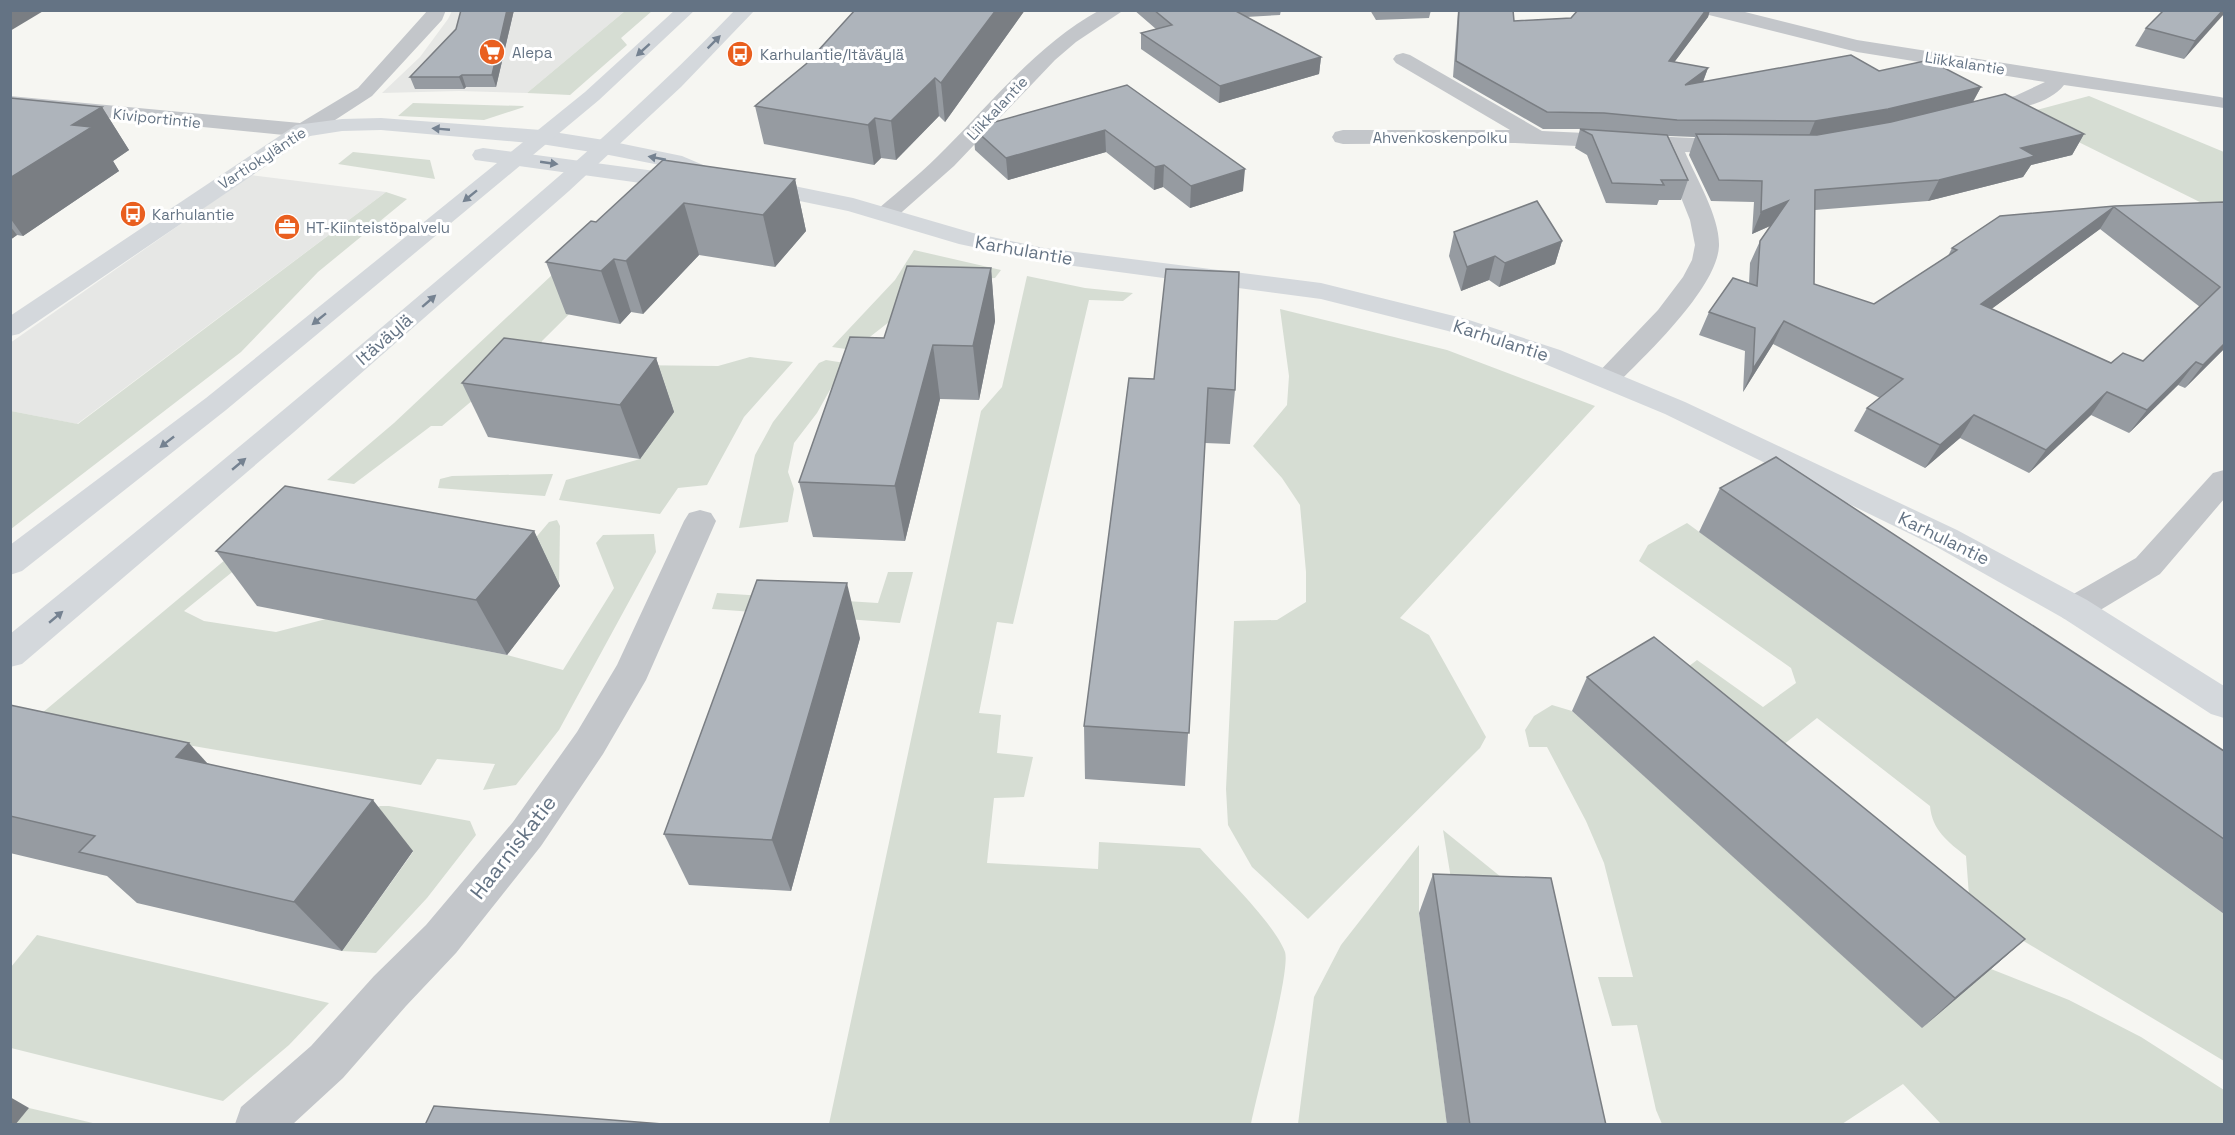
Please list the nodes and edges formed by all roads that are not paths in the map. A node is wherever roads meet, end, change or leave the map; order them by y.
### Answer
1 (437, 10) edge
2 (686, 10) edge
3 (746, 10) edge
4 (1115, 10) edge
5 (1712, 10) edge
6 (1403, 58) dead end
7 (2059, 78) junction
8 (10, 102) edge
9 (2220, 103) dead end
10 (1959, 114) edge
11 (304, 130) junction
12 (541, 137) junction
13 (1342, 137) dead end
14 (1538, 137) junction
15 (1671, 146) junction
16 (1762, 148) edge
17 (426, 149) dead end
18 (459, 152) dead end
19 (593, 157) junction
20 (515, 158) junction
21 (886, 214) junction
22 (10, 328) edge
23 (1607, 378) junction
24 (2224, 480) edge
25 (700, 520) dead end
26 (10, 563) edge
27 (2075, 609) junction
28 (10, 654) edge
29 (2224, 704) edge
30 (258, 1125) edge

1 - 11 street, Vartiokyläntie
2 -> 12 main road
19 -> 3 main road, Itäväylä
4 - 21 street, Liikkalantie
5 - 7 street, Liikkalantie
6 - 14 street, Ahvenkoskenpolku
7 - 9 street, Liikkalantie
7 - 10 street
8 - 11 street, Kiviportintie
12 -> 11 main road, Kiviportintie
11 - 17 main road, Kiviportintie
11 - 22 main road, Vartiokyläntie
12 - 19 main road, Karhulantie
12 - 20 main road
13 - 14 street, Ahvenkoskenpolku
14 - 15 street, Ahvenkoskenpolku
15 - 16 street, Ahvenkoskenpolku
15 - 23 street
18 - 20 main road
20 -> 19 main road, Karhulantie
19 - 21 main road, Karhulantie
28 -> 19 main road, Itäväylä
20 -> 26 main road
21 - 23 main road, Karhulantie
23 - 27 main road, Karhulantie
24 - 27 street
25 - 30 street, Haarniskatie
27 - 29 main road, Karhulantie

